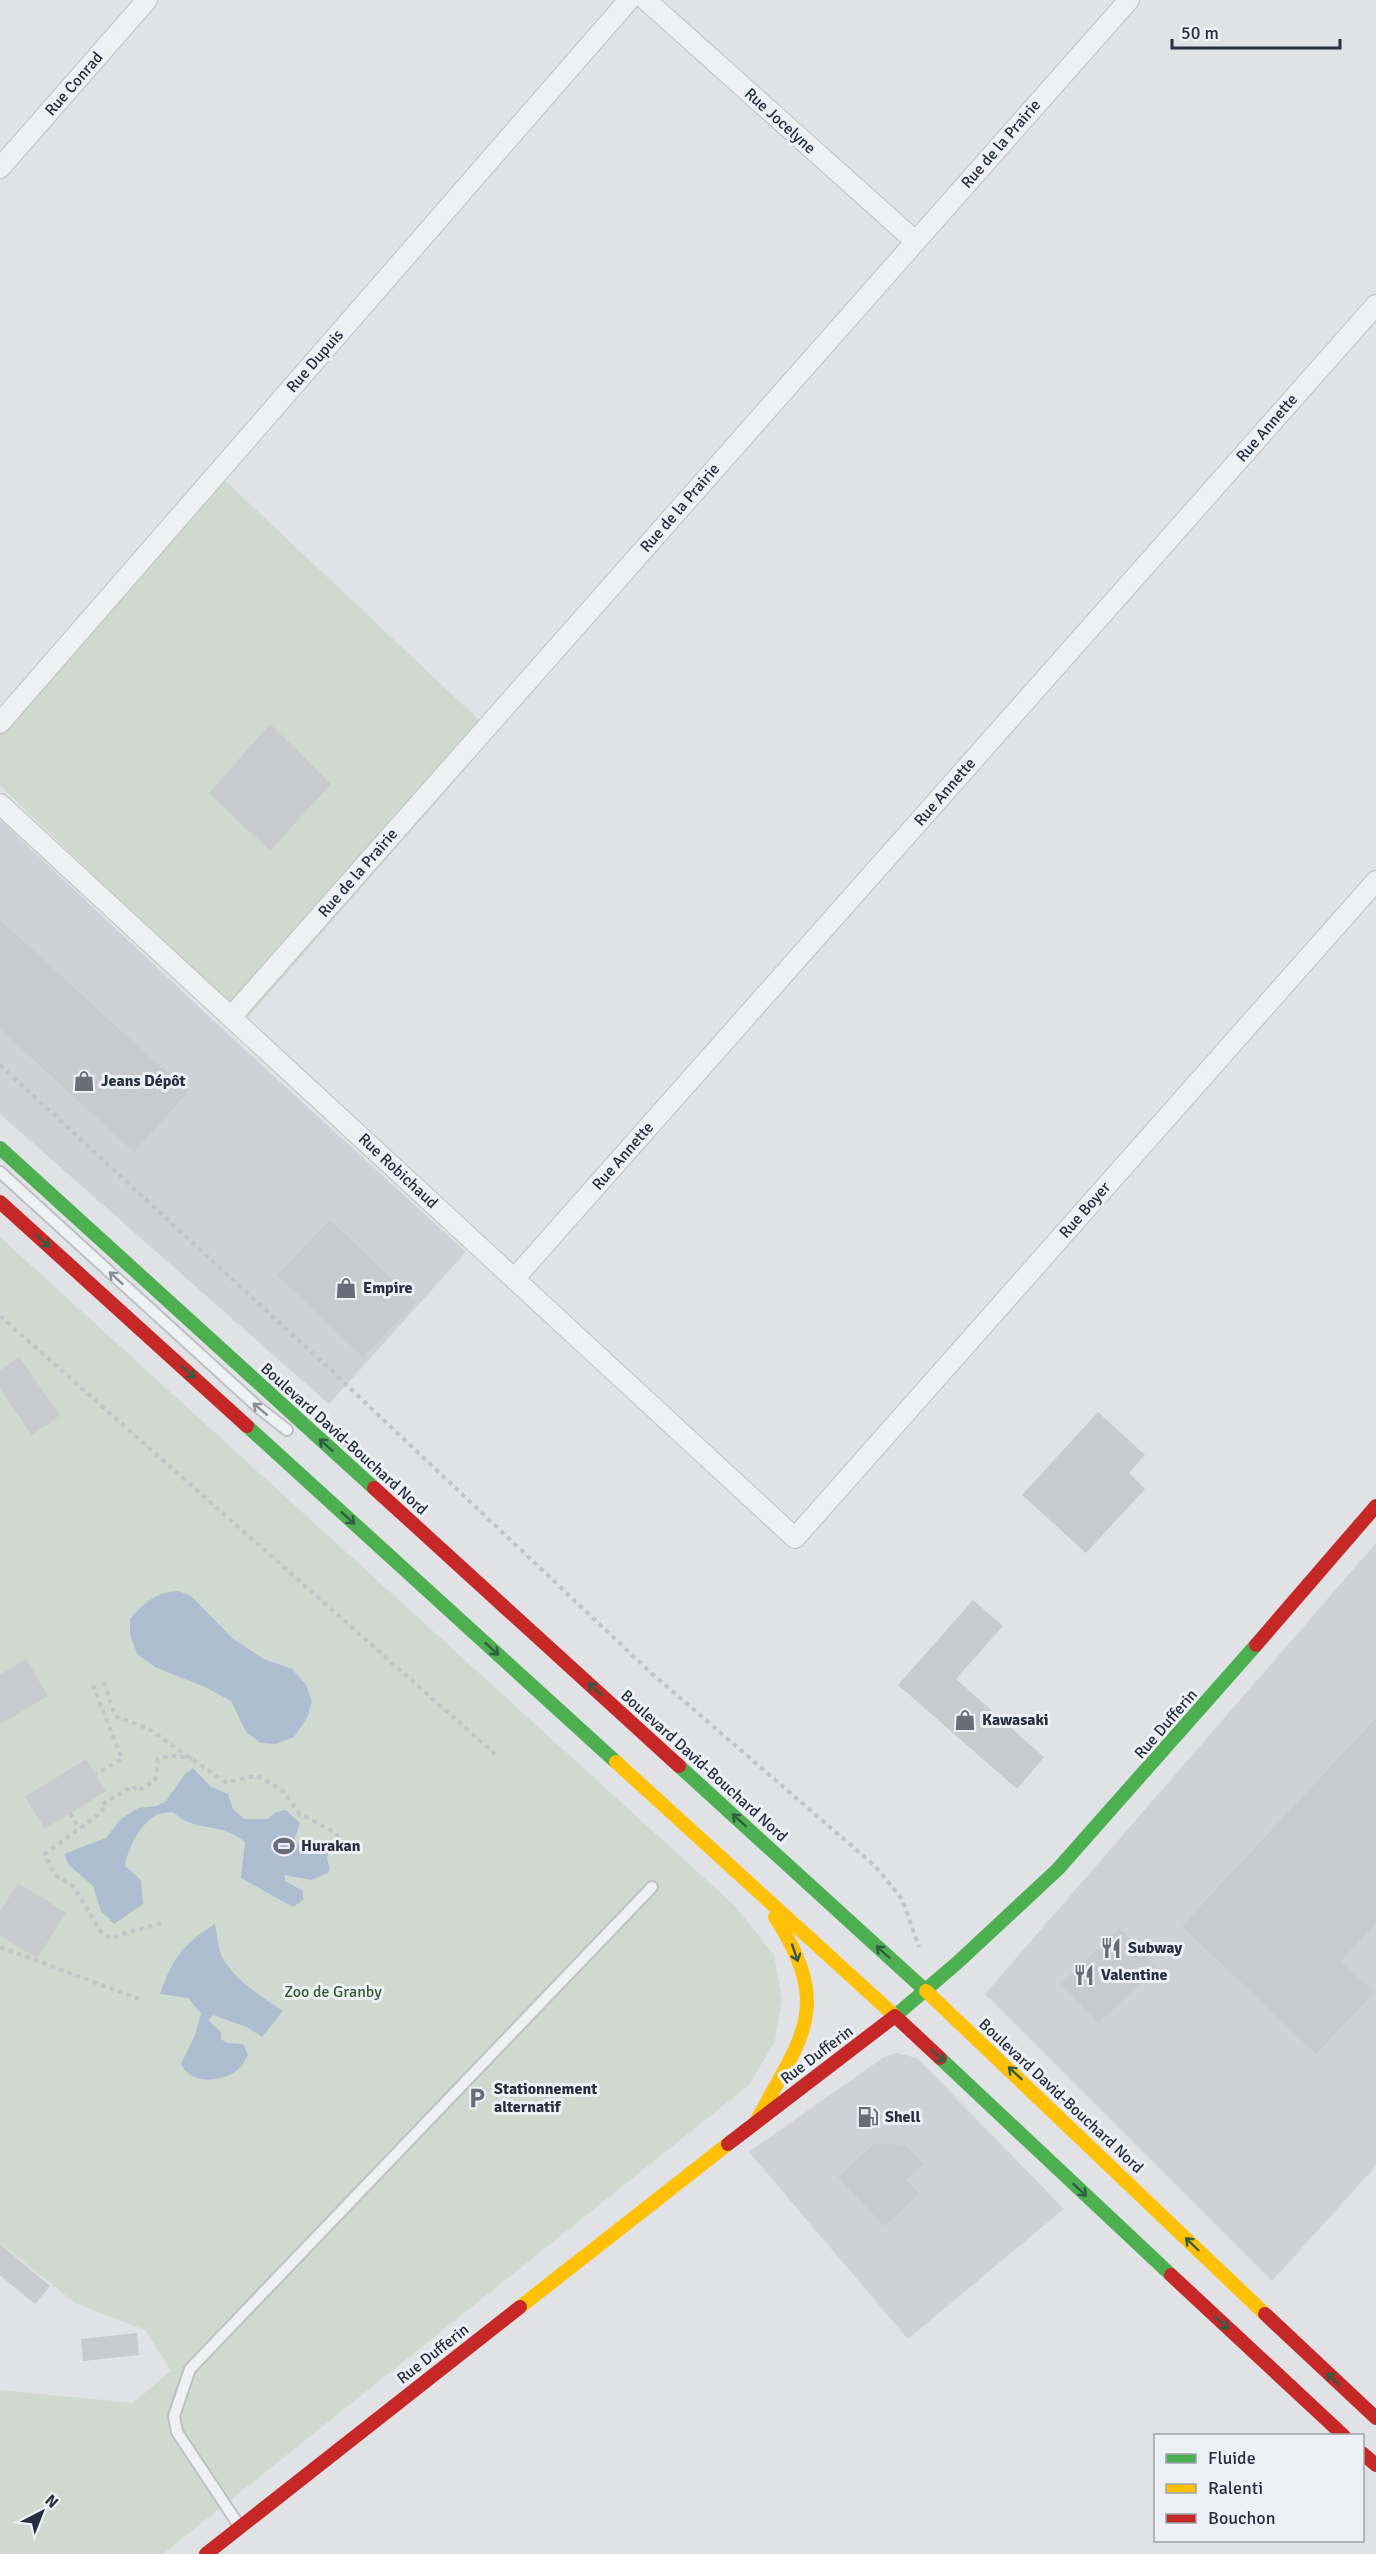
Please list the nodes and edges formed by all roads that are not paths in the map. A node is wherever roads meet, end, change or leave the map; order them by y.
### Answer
1 (629, 0) edge
2 (646, 0) edge
3 (1121, 2) edge
4 (138, 3) edge
5 (0, 168) edge
6 (915, 241) junction
7 (1376, 305) edge
8 (0, 723) edge
9 (0, 804) edge
10 (1376, 881) edge
11 (231, 1017) junction
12 (0, 1148) edge
13 (0, 1172) edge
14 (0, 1202) edge
15 (514, 1279) junction
16 (297, 1438) dead end
17 (325, 1460) dead end
18 (1376, 1506) edge
19 (795, 1538) joint
20 (439, 1547) junction
21 (753, 1886) junction
22 (652, 1887) dead end
23 (926, 1991) junction
24 (895, 2016) junction
25 (756, 2122) junction
26 (1376, 2418) edge
27 (1342, 2434) edge
28 (1364, 2455) edge
29 (1376, 2465) edge
30 (240, 2527) junction
31 (206, 2554) edge

1 - 8 street, Rue Dupuis
2 - 6 street, Rue Jocelyne
3 - 6 street, Rue de la Prairie
4 - 5 street, Rue Conrad
6 - 11 street, Rue de la Prairie
7 - 15 street, Rue Annette
9 - 11 street, Rue Robichaud
10 - 19 street, Rue Boyer
11 - 15 street, Rue Robichaud
20 -> 12 main road, Boulevard David-Bouchard Nord
16 -> 13 lane
14 -> 21 main road
15 - 19 street, Rue Robichaud
17 - 20 lane
18 - 23 main road, Rue Dufferin
23 -> 20 main road, Boulevard David-Bouchard Nord
21 - 24 main road
21 -> 25 main road
22 - 30 lane
23 - 24 main road, Rue Dufferin
26 -> 23 main road, Boulevard David-Bouchard Nord
24 - 25 main road, Rue Dufferin
24 -> 27 main road
25 - 30 main road, Rue Dufferin
28 - 29 main road
30 - 31 main road, Rue Dufferin

